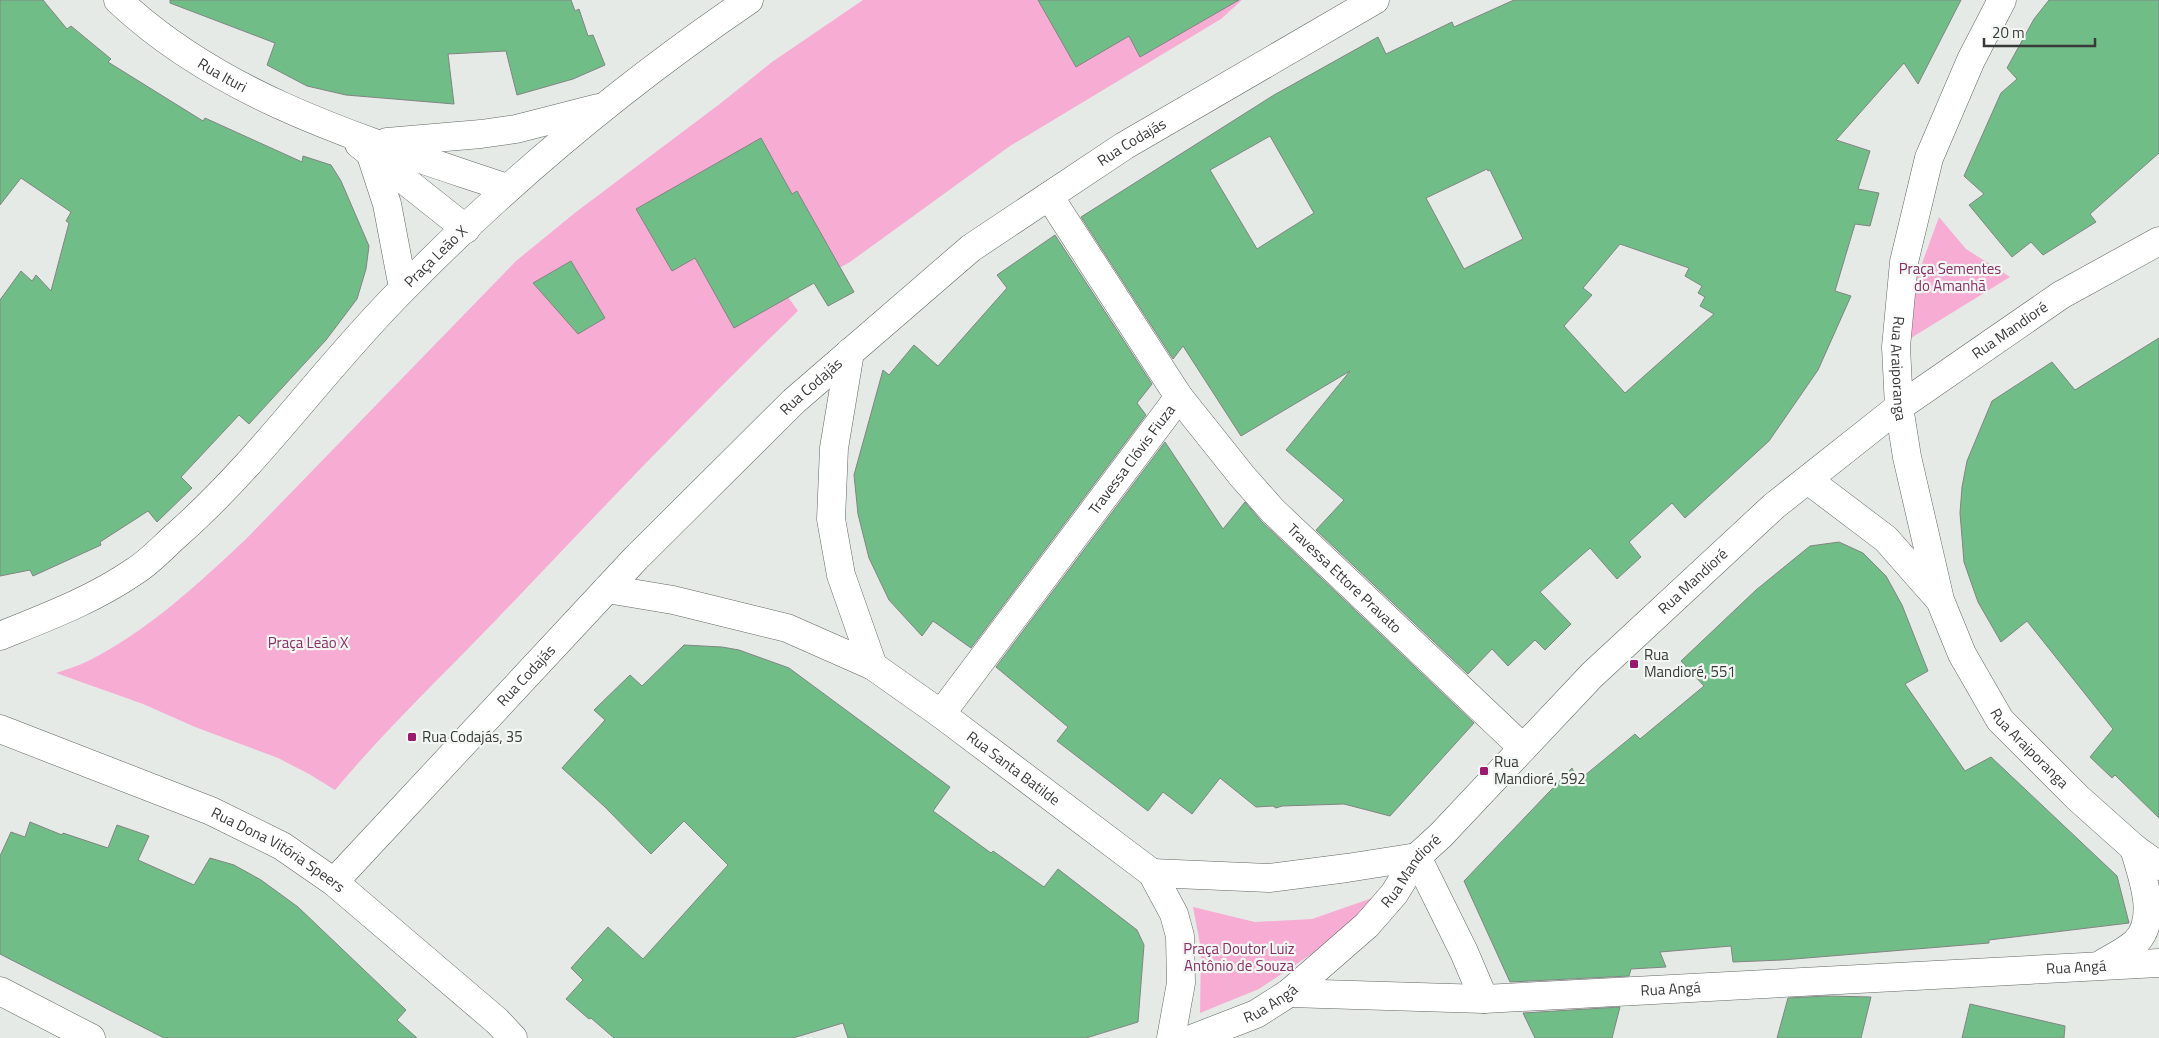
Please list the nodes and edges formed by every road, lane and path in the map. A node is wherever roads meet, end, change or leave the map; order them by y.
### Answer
1 (118, 0) edge
2 (749, 0) edge
3 (2002, 0) edge
4 (1372, 1) edge
5 (604, 106) junction
6 (373, 147) junction
7 (507, 188) junction
8 (1049, 196) junction
9 (466, 229) junction
10 (2159, 241) edge
11 (403, 288) junction
12 (850, 352) junction
13 (1179, 397) junction
14 (1899, 407) junction
15 (1808, 480) junction
16 (607, 589) junction
17 (1940, 600) junction
18 (0, 636) edge
19 (873, 666) junction
20 (941, 714) junction
21 (0, 729) edge
22 (1523, 748) junction
23 (2134, 848) junction
24 (1417, 857) junction
25 (2159, 866) edge
26 (1152, 873) junction
27 (334, 882) junction
28 (2159, 963) edge
29 (2096, 967) junction
30 (0, 992) edge
31 (1289, 993) junction
32 (1484, 999) junction
33 (91, 1038) edge
34 (513, 1038) edge
35 (1171, 1038) edge
36 (1194, 1038) edge

1 - 6 street, Rua Ituri
2 - 5 street, Praça Leão X
3 - 14 street, Rua Araiporanga
4 - 8 street, Rua Codajás
5 - 6 street
5 - 7 street, Praça Leão X
6 - 7 street, Rua Ituri
6 - 9 street, Rua Ituri
6 - 11 street
7 - 9 street, Praça Leão X
8 - 12 street, Rua Codajás
8 - 13 street, Travessa Clóvis Fiuza
9 - 11 street, Praça Leão X
10 - 14 street, Rua Mandioré
11 - 18 street, Praça Leão X
12 - 16 street, Rua Codajás
12 - 19 street
13 - 20 street, Travessa Clóvis Fiuza
13 - 22 street, Travessa Ettore Pravato
14 - 15 street, Rua Mandioré
14 - 17 street, Rua Araiporanga
15 - 17 street, Rua Araiporanga
15 - 22 street, Rua Mandioré
16 - 19 street, Rua Santa Batilde
16 - 27 street, Rua Codajás
17 - 23 street, Rua Araiporanga
19 - 20 street, Rua Santa Batilde
20 - 26 street, Rua Santa Batilde
21 - 27 street, Rua Dona Vitória Speers
22 - 24 street, Rua Mandioré
23 - 25 street, Rua Araiporanga
23 - 29 street
24 - 26 street
24 - 31 street, Rua Mandioré
24 - 32 street
26 - 35 street
27 - 34 street, Rua Dona Vitória Speers
28 - 29 street, Rua Angá
29 - 32 street, Rua Angá
30 - 33 street
31 - 32 street, Rua Angá
31 - 36 street, Rua Angá

